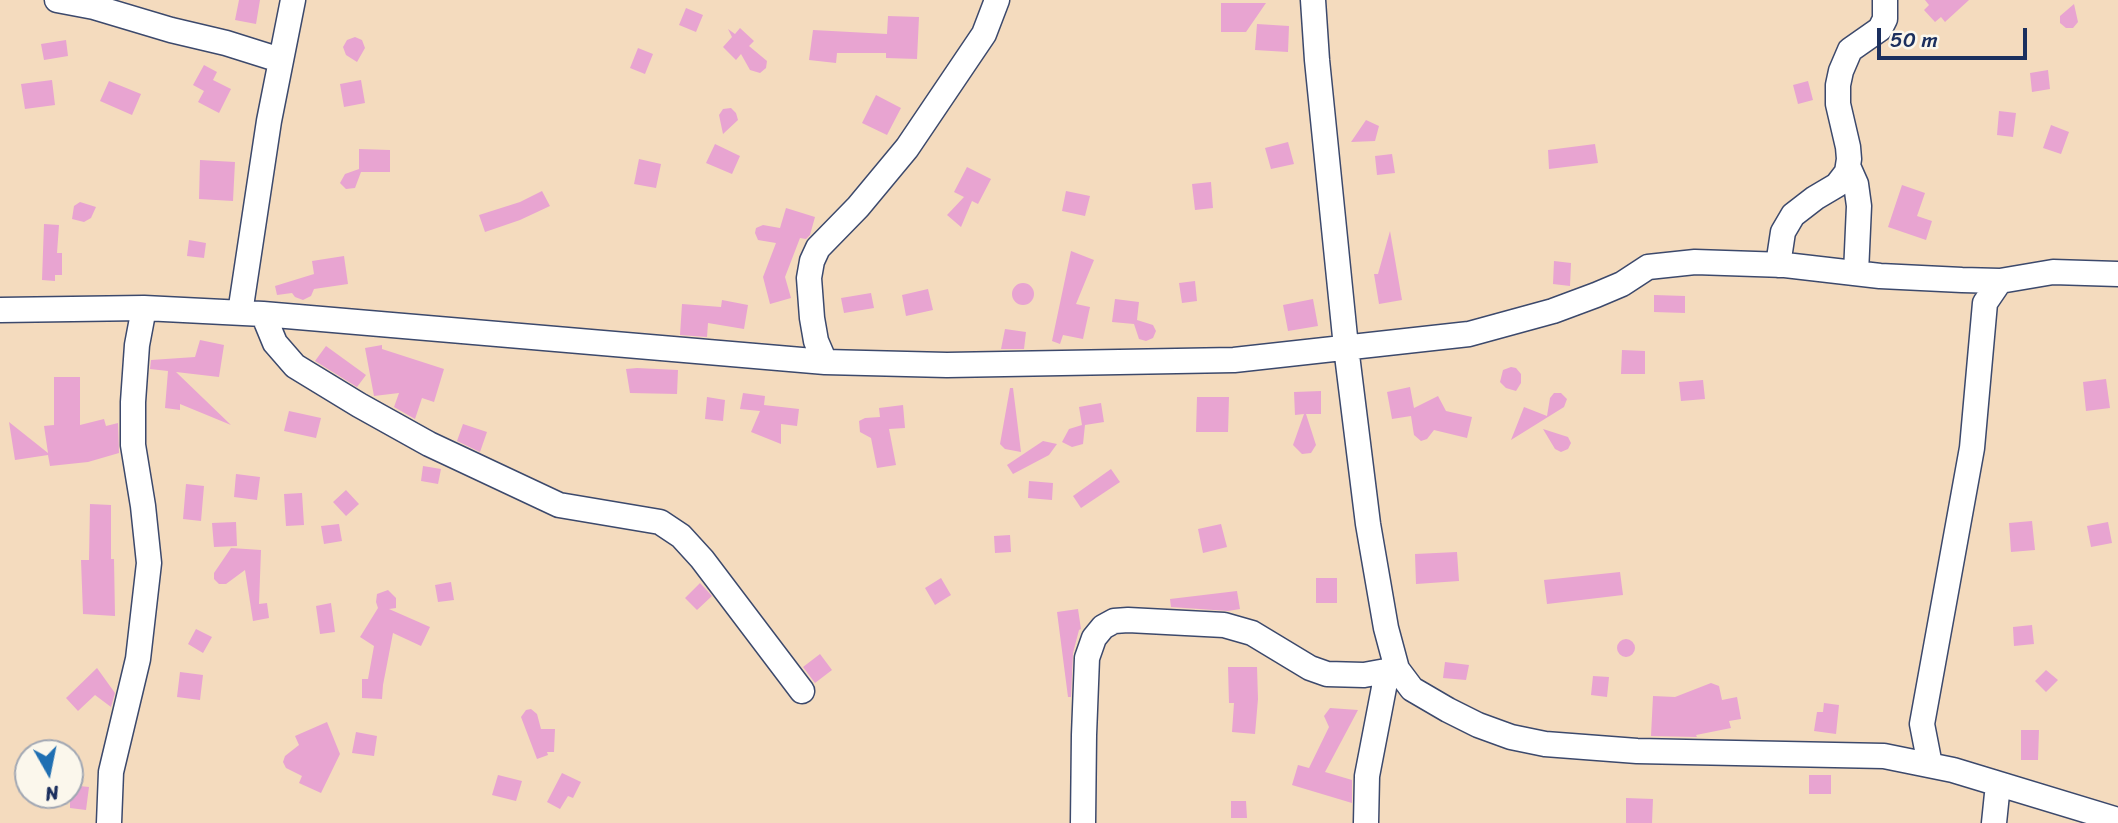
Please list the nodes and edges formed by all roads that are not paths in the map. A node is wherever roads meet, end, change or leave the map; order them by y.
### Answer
1 (57, 0) edge
2 (293, 0) edge
3 (997, 0) edge
4 (1313, 0) edge
5 (1885, 0) edge
6 (280, 60) junction
7 (1848, 166) junction
8 (1778, 265) junction
9 (1856, 273) junction
10 (2118, 274) edge
11 (1962, 280) junction
12 (2000, 281) junction
13 (1985, 303) junction
14 (144, 308) junction
15 (0, 310) edge
16 (251, 313) junction
17 (1346, 347) junction
18 (825, 362) junction
19 (1392, 670) junction
20 (802, 691) dead end
21 (1922, 724) junction
22 (1885, 755) junction
23 (1930, 765) junction
24 (1998, 784) junction
25 (2118, 820) edge
26 (109, 823) edge
27 (1083, 823) edge
28 (1366, 823) edge
29 (1994, 823) edge

1 - 6 street
2 - 6 street
3 - 18 street
4 - 17 street
5 - 7 street
6 - 16 street
7 - 8 street
7 - 9 street
8 - 9 street
8 - 17 street
9 - 11 street
10 - 12 street
11 - 12 street
11 - 13 street
12 - 13 street
13 - 21 street
14 - 15 street
14 - 16 street
14 - 26 street
16 - 18 street
16 - 20 street
17 - 18 street
17 - 19 street
19 - 22 street
19 - 27 street
19 - 28 street
21 - 22 street
21 - 23 street
22 - 23 street
23 - 24 street
24 - 25 street
24 - 29 street

